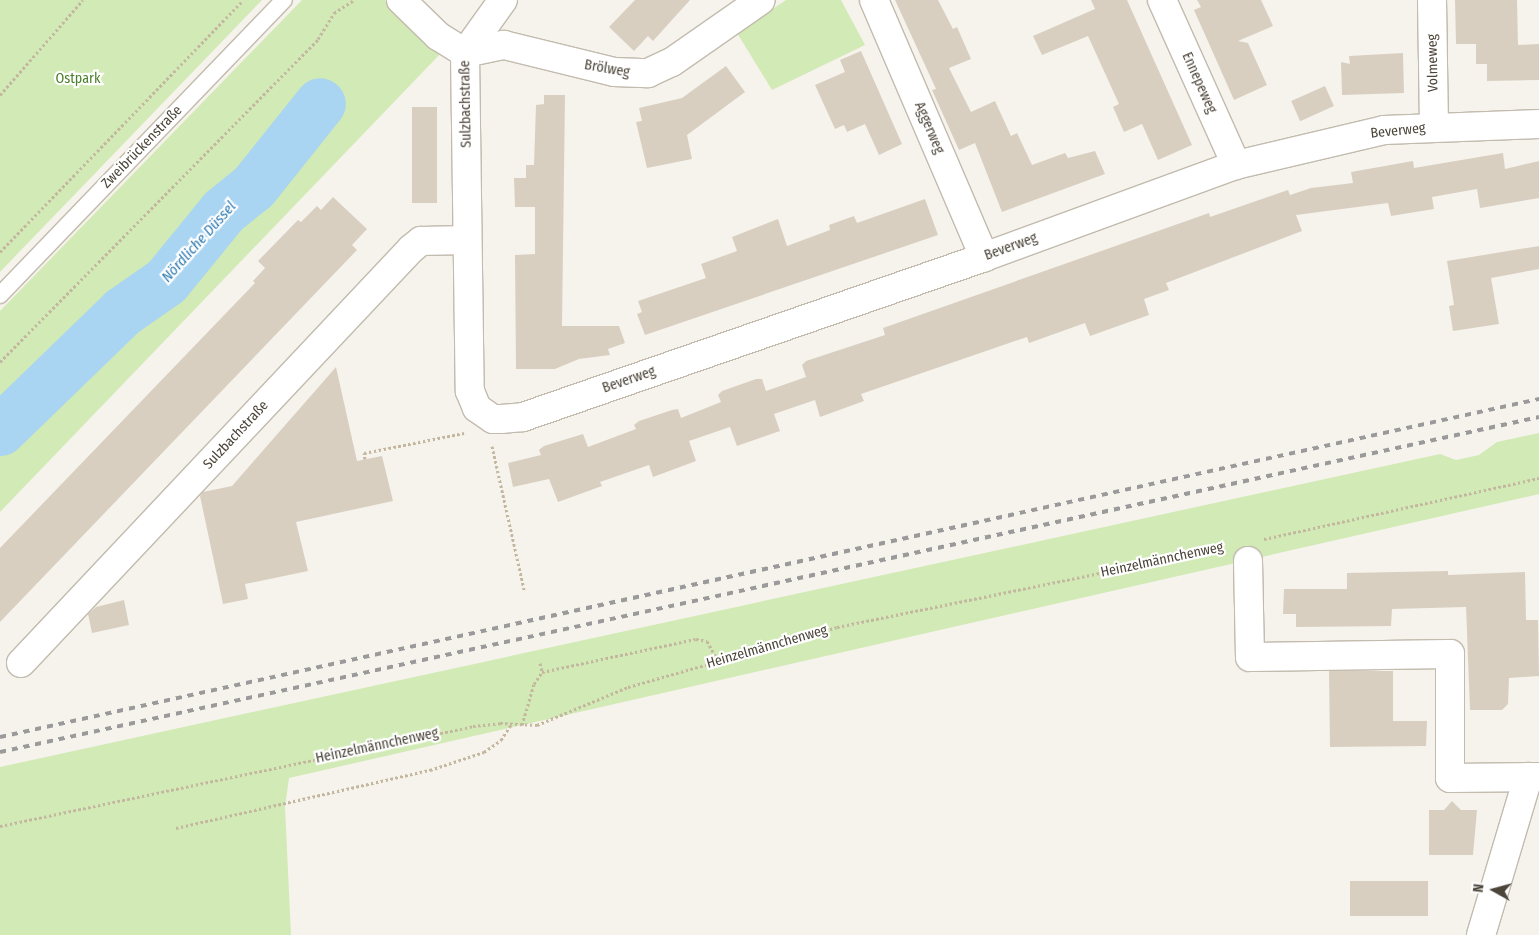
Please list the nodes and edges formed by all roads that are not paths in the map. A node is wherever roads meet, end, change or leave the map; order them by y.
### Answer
1 (284, 0) edge
2 (401, 0) edge
3 (503, 0) edge
4 (761, 0) edge
5 (874, 0) edge
6 (1162, 0) edge
7 (1432, 0) edge
8 (465, 52) junction
9 (1539, 124) edge
10 (1434, 127) junction
11 (1236, 165) junction
12 (467, 240) junction
13 (984, 257) junction
14 (0, 295) edge
15 (493, 418) joint
16 (1244, 550) road end
17 (21, 664) dead end
18 (1533, 777) edge
19 (1481, 935) edge

1 - 14 lane, Zweibrückenstraße
2 - 8 street, Sulzbachstraße
3 - 8 street
4 - 8 street, Brölweg
5 - 13 street, Aggerweg
6 - 11 street, Ennepeweg
7 - 10 street, Volmeweg
8 - 12 street, Sulzbachstraße
9 - 10 street, Beverweg
10 - 11 street, Beverweg
11 - 13 street, Beverweg
12 - 15 street, Sulzbachstraße
12 - 17 street, Sulzbachstraße
13 - 15 street, Beverweg
16 - 18 street
18 - 19 street

